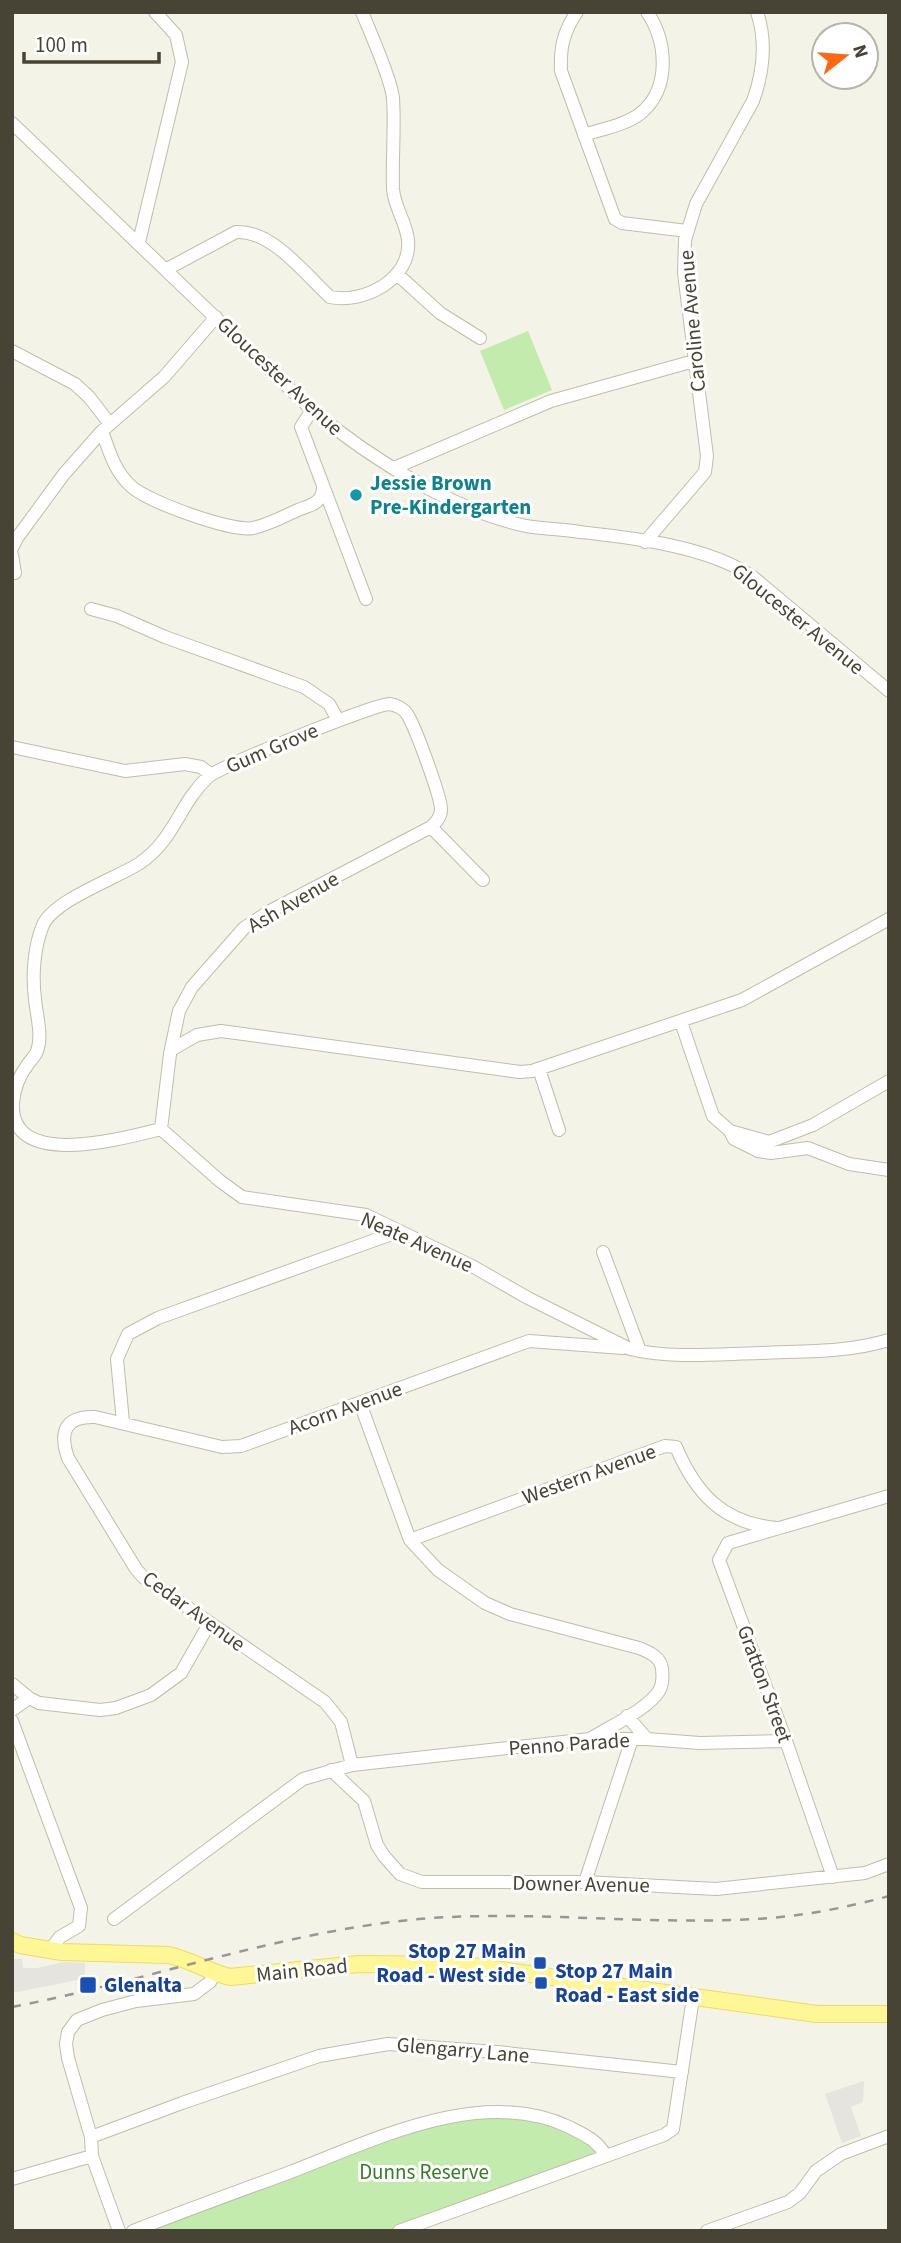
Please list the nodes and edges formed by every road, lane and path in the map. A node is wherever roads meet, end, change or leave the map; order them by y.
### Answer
1 (155, 12) edge
2 (577, 12) edge
3 (646, 12) edge
4 (757, 12) edge
5 (368, 14) edge
6 (12, 123) edge
7 (584, 135) junction
8 (687, 231) junction
9 (139, 243) junction
10 (167, 269) junction
11 (397, 274) junction
12 (216, 317) junction
13 (480, 338) dead end
14 (12, 351) edge
15 (694, 361) junction
16 (312, 410) junction
17 (106, 427) junction
18 (394, 468) junction
19 (323, 487) junction
20 (645, 541) junction
21 (12, 548) edge
22 (12, 555) edge
23 (15, 573) dead end
24 (366, 599) dead end
25 (91, 609) dead end
26 (889, 691) edge
27 (338, 720) junction
28 (12, 747) edge
29 (210, 774) junction
30 (431, 827) junction
31 (483, 880) dead end
32 (889, 919) edge
33 (681, 1021) junction
34 (171, 1051) junction
35 (539, 1069) junction
36 (889, 1081) edge
37 (161, 1129) junction
38 (559, 1130) dead end
39 (730, 1131) junction
40 (889, 1170) edge
41 (400, 1231) junction
42 (603, 1252) dead end
43 (889, 1340) edge
44 (637, 1350) junction
45 (360, 1403) junction
46 (123, 1423) junction
47 (65, 1431) joint
48 (889, 1496) edge
49 (780, 1528) junction
50 (410, 1540) junction
51 (209, 1624) junction
52 (12, 1684) edge
53 (29, 1698) junction
54 (12, 1710) edge
55 (627, 1716) junction
56 (12, 1721) edge
57 (590, 1739) junction
58 (632, 1739) junction
59 (646, 1739) junction
60 (786, 1741) junction
61 (352, 1765) junction
62 (331, 1770) junction
63 (889, 1864) edge
64 (833, 1877) junction
65 (586, 1882) junction
66 (114, 1919) dead end
67 (12, 1941) edge
68 (50, 1950) junction
69 (214, 1973) junction
70 (693, 1998) junction
71 (888, 2018) edge
72 (682, 2072) junction
73 (889, 2136) edge
74 (91, 2137) junction
75 (92, 2156) junction
76 (606, 2156) junction
77 (12, 2179) edge
78 (119, 2231) edge
79 (133, 2231) edge
80 (399, 2231) edge
81 (707, 2231) edge

1 - 9 street
2 - 7 street
3 - 7 street
4 - 8 street, Caroline Avenue
5 - 11 street
6 - 9 street, Gloucester Avenue
7 - 8 street
8 - 15 street, Caroline Avenue
9 - 10 street, Gloucester Avenue
10 - 11 street
10 - 12 street, Gloucester Avenue
11 - 13 street
12 - 16 street, Gloucester Avenue
12 - 17 street
14 - 17 street
15 - 18 street
15 - 20 street, Caroline Avenue
16 - 18 street, Gloucester Avenue
16 - 19 street
17 - 19 street
17 - 21 street
18 - 20 street, Gloucester Avenue
19 - 24 street
20 - 26 street, Gloucester Avenue
22 - 23 street
25 - 27 street
27 - 29 street, Gum Grove
27 - 30 street, Gum Grove
28 - 29 street, Gum Grove
29 - 37 street
30 - 31 street
30 - 34 street, Ash Avenue
32 - 33 street
33 - 35 street
33 - 39 street
34 - 35 street
34 - 37 street, Ash Avenue
35 - 38 street
36 - 39 street
37 - 41 street, Neate Avenue
39 - 40 street
41 - 44 street, Neate Avenue
41 - 46 street
42 - 44 street
43 - 44 street, Acorn Avenue
44 - 45 street, Acorn Avenue
45 - 46 street, Acorn Avenue
45 - 50 street
46 - 47 street, Acorn Avenue
47 - 51 street, Cedar Avenue
48 - 49 street, Gratton Street
49 - 50 street, Western Avenue
49 - 60 street, Gratton Street
50 - 55 street
51 - 53 street
51 - 61 street, Cedar Avenue
52 - 53 street
53 - 54 street
55 - 57 street
55 - 59 street
56 - 68 street
57 - 58 street, Penno Parade
57 - 61 street, Penno Parade
58 - 59 street, Penno Parade
58 - 65 street
59 - 60 street, Penno Parade
60 - 64 street, Gratton Street
61 - 62 street, Penno Parade
62 - 65 street, Downer Avenue
62 - 66 street, Penno Parade
63 - 64 street, Downer Avenue
64 - 65 street, Downer Avenue
67 - 68 main road, Main Road
68 - 69 main road, Main Road
69 - 70 main road, Main Road
69 - 74 street
70 - 71 main road, Main Road
70 - 72 street
72 - 74 street, Glengarry Lane
72 - 76 street
73 - 81 street
74 - 75 street
75 - 77 street
75 - 78 street
76 - 79 street
76 - 80 street

